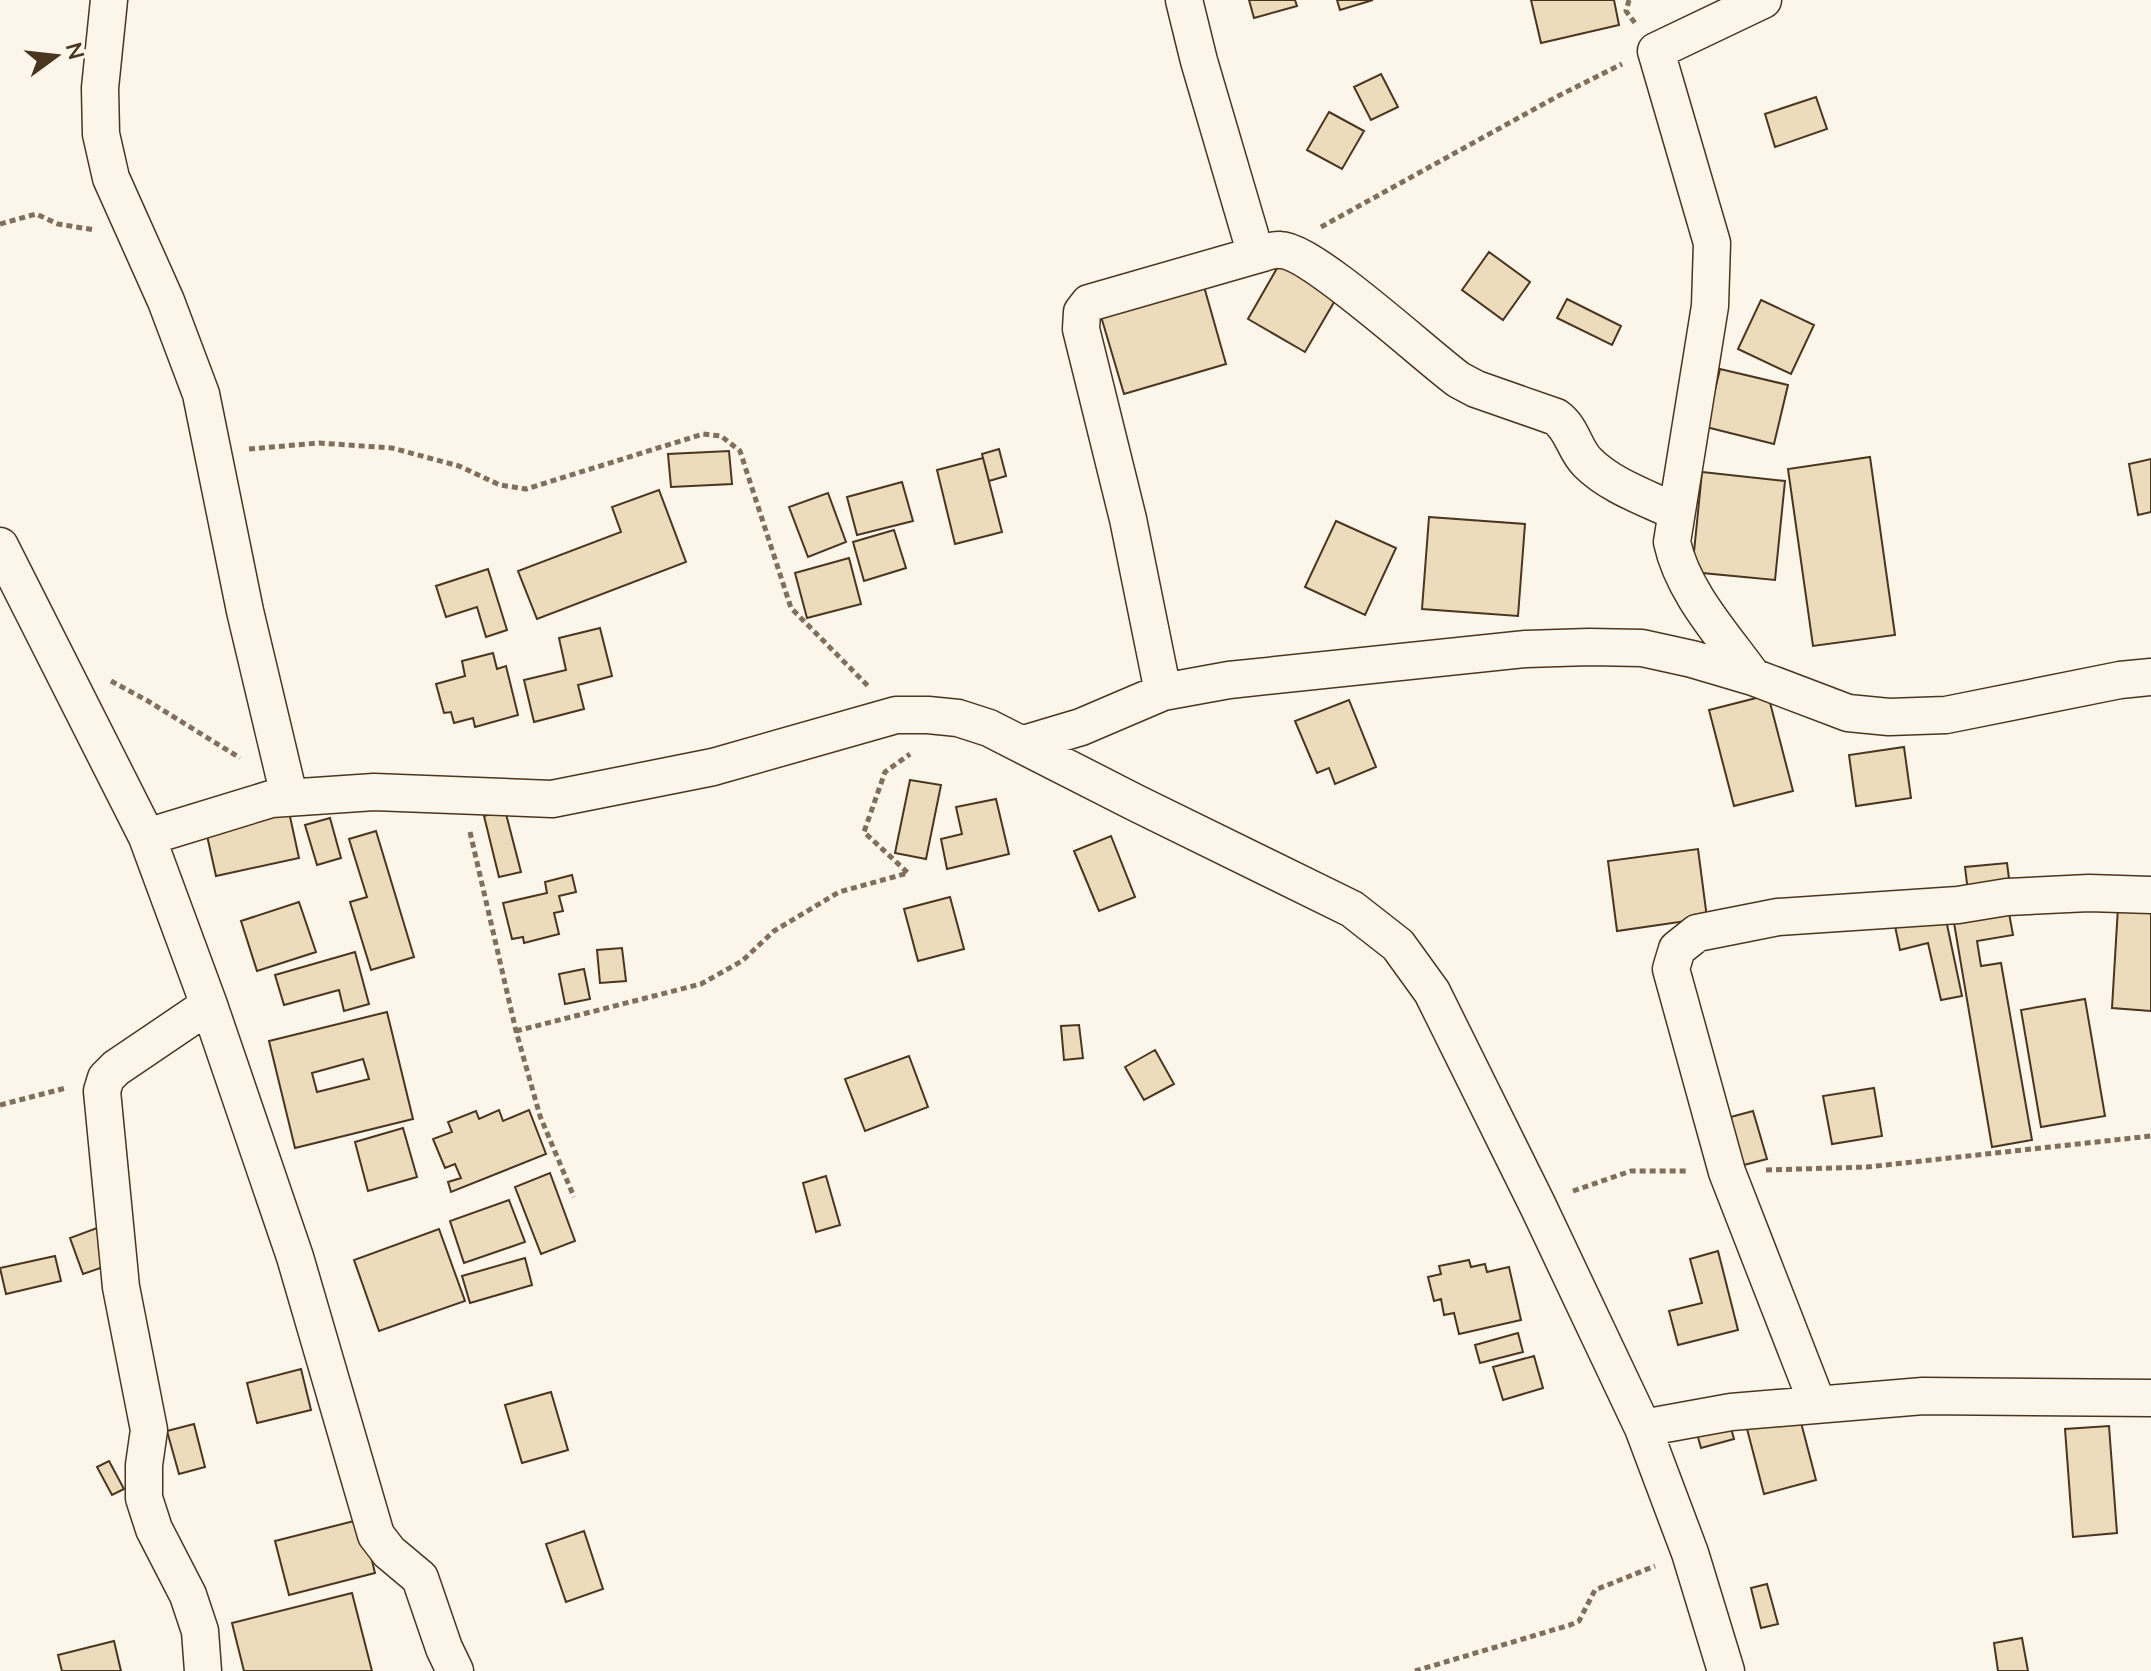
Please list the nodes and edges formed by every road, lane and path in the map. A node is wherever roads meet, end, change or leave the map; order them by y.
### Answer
1 (109, 0) edge
2 (1184, 0) edge
3 (1763, 0) edge
4 (1656, 51) junction
5 (0, 224) edge
6 (138, 237) junction
7 (1269, 252) junction
8 (212, 453) junction
9 (1676, 512) junction
10 (0, 546) edge
11 (63, 672) junction
12 (1753, 677) junction
13 (2151, 677) edge
14 (1163, 692) junction
15 (896, 715) junction
16 (958, 718) junction
17 (1024, 744) junction
18 (461, 796) junction
19 (280, 798) junction
20 (147, 837) junction
21 (2151, 895) edge
22 (209, 1005) junction
23 (516, 1031) junction
24 (106, 1078) junction
25 (0, 1105) edge
26 (2151, 1136) edge
27 (1727, 1172) junction
28 (574, 1197) dead end
29 (1537, 1204) junction
30 (2151, 1398) edge
31 (1817, 1403) junction
32 (1643, 1428) junction
33 (1690, 1553) junction
34 (203, 1671) edge
35 (455, 1671) edge
36 (1415, 1671) edge
37 (1726, 1671) edge

1 - 6 street
2 - 7 street
3 - 4 street
4 - 7 path
4 - 9 street
5 - 6 path
6 - 8 street
7 - 9 street
7 - 14 street
8 - 15 path
8 - 19 street
9 - 12 street
10 - 11 street
11 - 19 path
11 - 20 street
12 - 13 street
12 - 14 street
14 - 17 street
15 - 16 street
15 - 18 street
16 - 17 street
16 - 23 path
17 - 29 street
18 - 19 street
18 - 23 path
19 - 20 street
20 - 22 street
21 - 27 street
22 - 24 street
22 - 35 street
23 - 28 path
24 - 25 path
24 - 34 street
26 - 27 path
27 - 29 path
27 - 31 street
29 - 32 street
30 - 31 street
31 - 32 street
32 - 33 street
33 - 36 path
33 - 37 street

